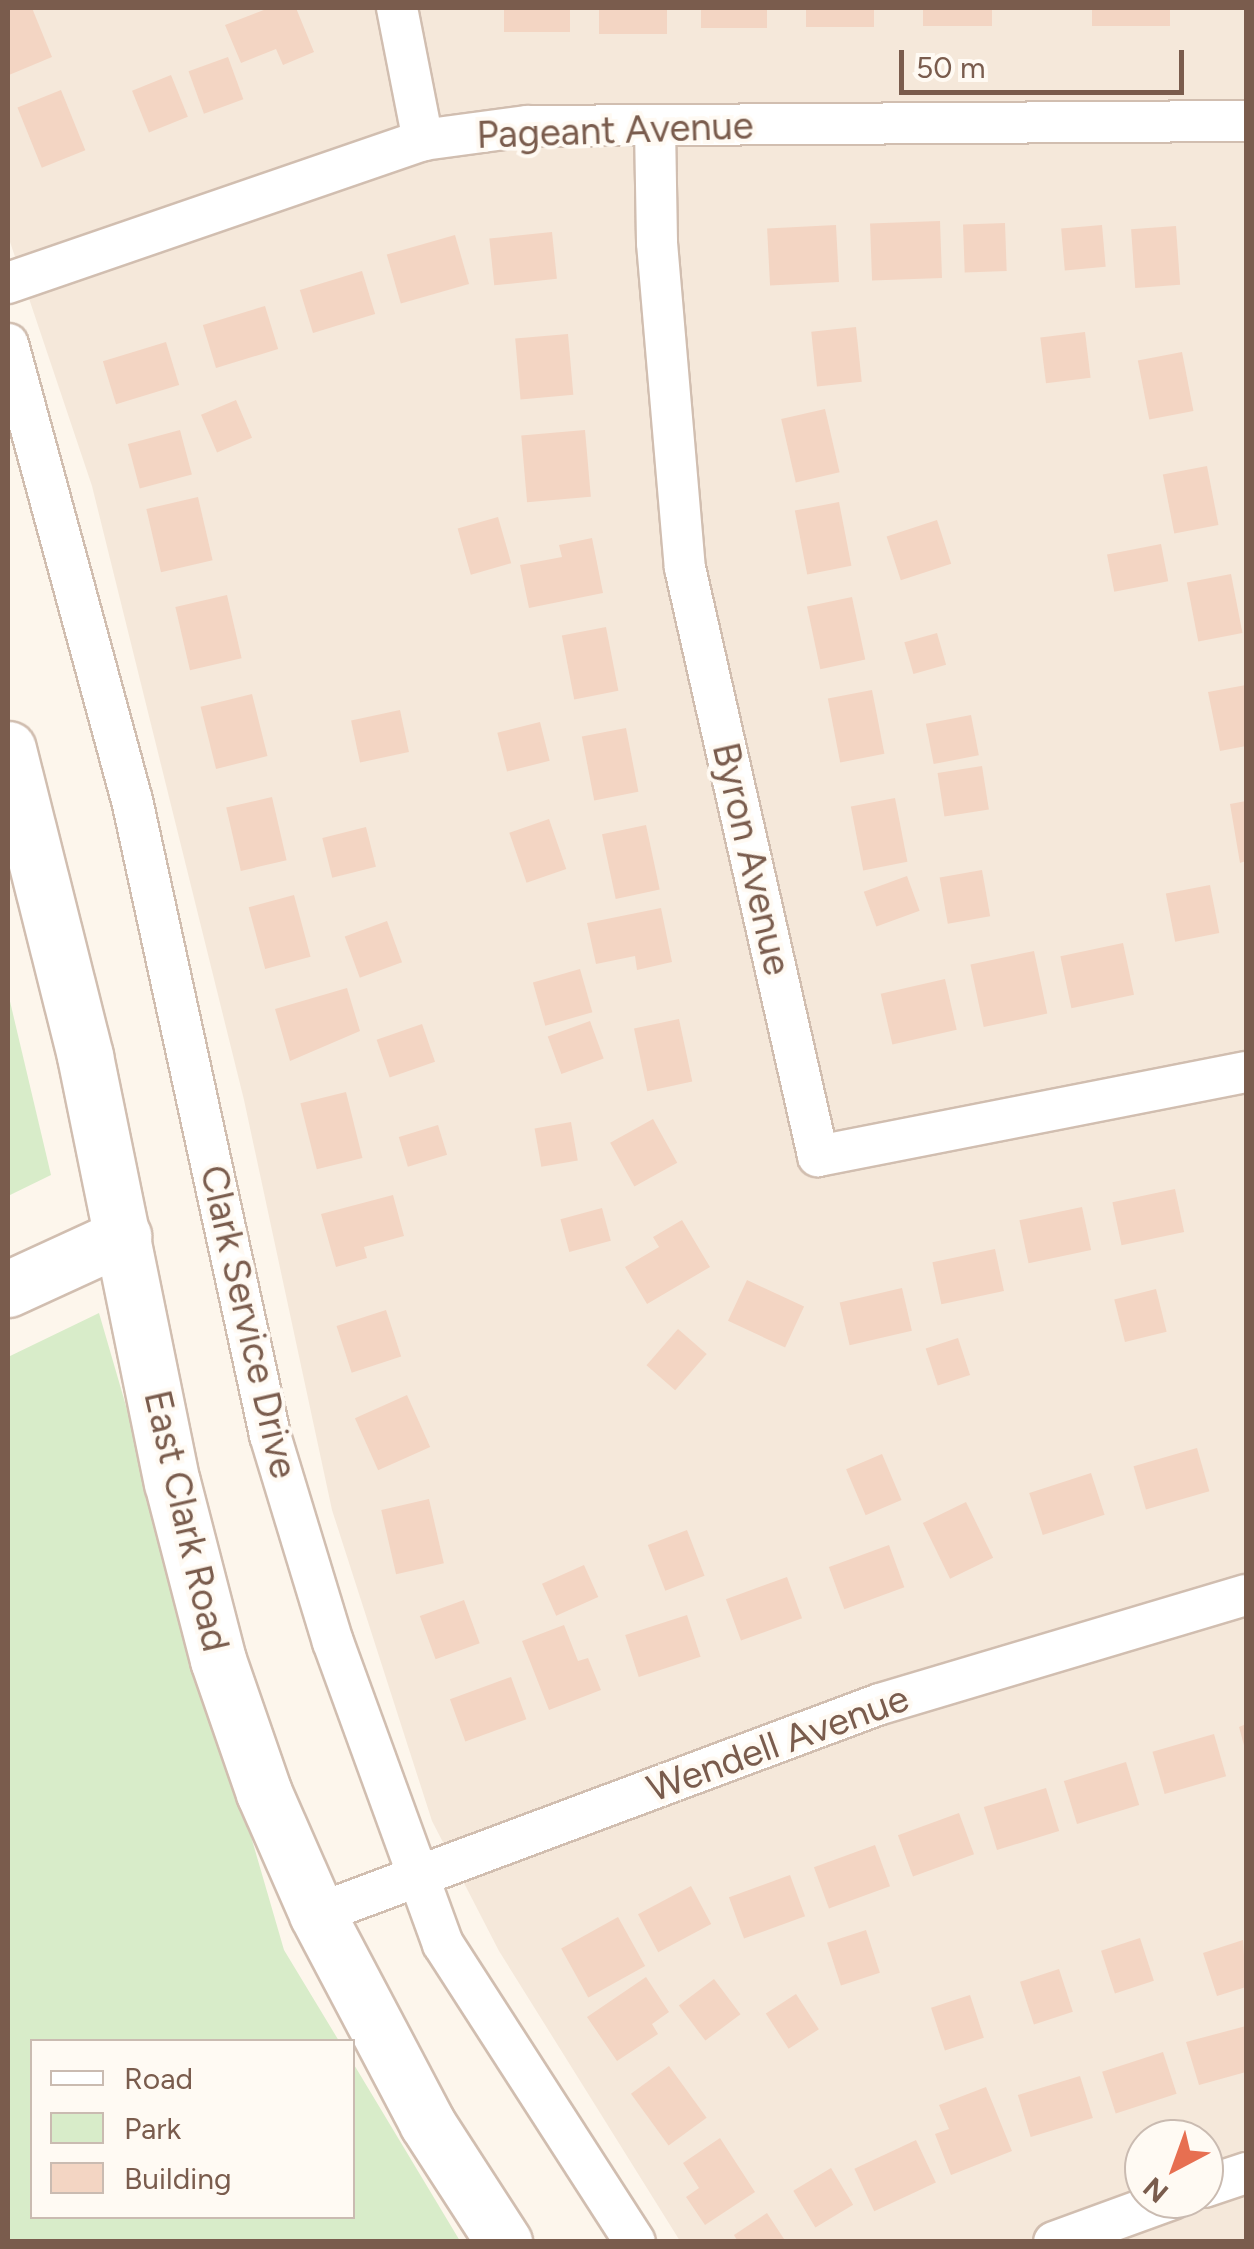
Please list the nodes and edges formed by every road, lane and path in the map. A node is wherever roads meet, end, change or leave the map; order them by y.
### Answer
1 (397, 8) edge
2 (1246, 121) edge
3 (655, 128) junction
4 (423, 140) junction
5 (8, 282) edge
6 (8, 344) edge
7 (8, 749) edge
8 (1246, 1072) edge
9 (123, 1236) junction
10 (8, 1289) edge
11 (1246, 1595) edge
12 (416, 1880) junction
13 (317, 1914) junction
14 (1124, 2216) edge
15 (504, 2242) edge
16 (634, 2242) edge
17 (1054, 2242) edge

1 - 4 street
2 - 3 street, Pageant Avenue
3 - 4 street, Pageant Avenue
3 - 8 street, Byron Avenue
4 - 5 street, Pageant Avenue
6 - 12 street, Clark Service Drive
7 - 9 main road, East Clark Road
9 - 10 main road
9 - 13 main road, East Clark Road
11 - 12 street, Wendell Avenue
12 - 13 street, Wendell Avenue
12 - 16 street, Clark Service Drive
13 - 15 main road, East Clark Road
14 - 17 street

